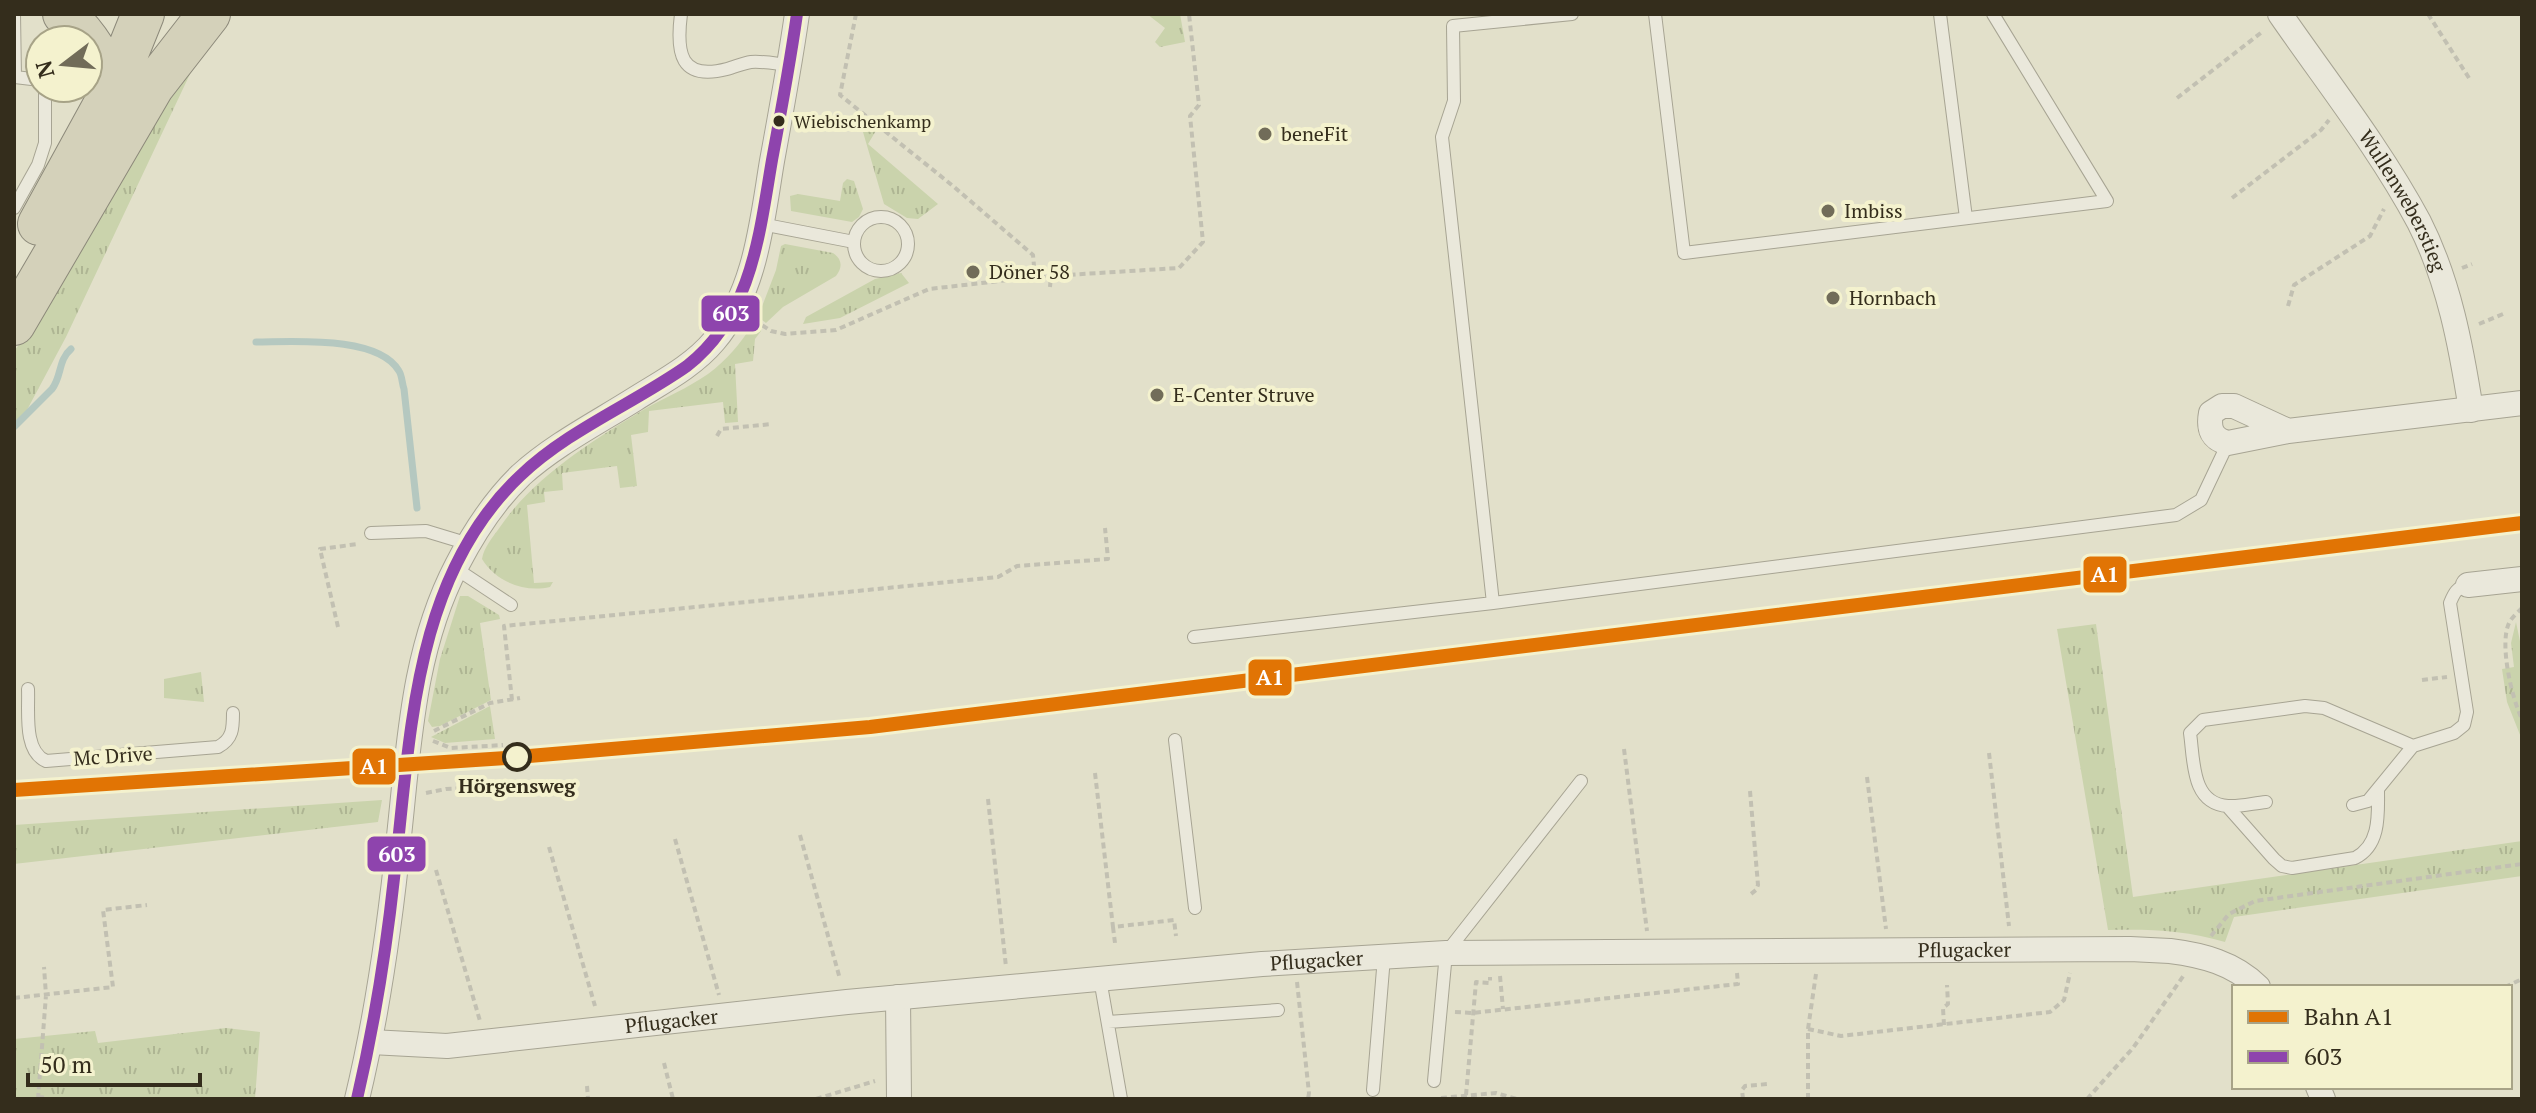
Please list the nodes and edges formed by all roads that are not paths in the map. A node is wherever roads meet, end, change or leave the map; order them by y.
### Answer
1 (14, 14) edge
2 (64, 14) edge
3 (143, 14) edge
4 (176, 14) edge
5 (209, 14) edge
6 (681, 14) edge
7 (797, 14) edge
8 (1572, 14) edge
9 (1655, 14) edge
10 (1940, 14) edge
11 (1993, 14) edge
12 (2280, 14) edge
13 (789, 65) junction
14 (24, 78) edge
15 (153, 86) junction
16 (112, 91) junction
17 (45, 104) edge
18 (14, 208) edge
19 (1966, 218) junction
20 (761, 224) junction
21 (854, 242) junction
22 (14, 267) edge
23 (14, 324) edge
24 (2522, 403) edge
25 (2471, 410) junction
26 (2288, 431) junction
27 (2228, 443) junction
28 (371, 533) dead end
29 (469, 544) junction
30 (455, 568) junction
31 (2522, 579) edge
32 (2468, 585) joint
33 (1493, 603) junction
34 (511, 605) dead end
35 (1194, 637) dead end
36 (28, 689) dead end
37 (233, 713) dead end
38 (1175, 740) dead end
39 (2413, 746) junction
40 (1581, 781) dead end
41 (2378, 789) junction
42 (2266, 802) dead end
43 (2353, 805) dead end
44 (2228, 807) junction
45 (1195, 908) dead end
46 (1446, 953) junction
47 (1384, 957) junction
48 (1100, 979) junction
49 (2255, 985) edge
50 (898, 997) junction
51 (1278, 1010) dead end
52 (1108, 1022) junction
53 (371, 1042) junction
54 (1434, 1081) dead end
55 (1373, 1090) dead end
56 (357, 1099) edge
57 (899, 1099) edge
58 (1121, 1099) edge

1 - 14 lane
2 - 16 highway
3 - 16 highway
4 - 15 highway
5 - 15 highway
6 - 13 lane
7 - 13 street
8 - 33 lane
9 - 19 lane
10 - 19 lane
11 - 19 lane
12 - 25 street, Wullenweberstieg
13 - 20 street
15 - 23 highway
16 - 22 highway
17 - 18 lane
20 - 21 lane
20 - 29 street
21 - 21 lane
24 - 25 street
25 - 26 street
26 - 27 street
26 - 27 street
27 - 33 lane
28 - 29 lane
29 - 30 street
30 - 34 lane
30 - 53 street
31 - 32 street
32 - 39 lane
33 - 35 lane
36 - 37 lane, Mc Drive
38 - 45 lane
39 - 41 lane
39 - 44 lane
40 - 46 lane
41 - 43 lane
41 - 44 lane
42 - 44 lane
46 - 47 street, Pflugacker
46 - 49 street, Pflugacker
46 - 54 lane
47 - 48 street, Pflugacker
47 - 55 lane
48 - 50 street, Pflugacker
48 - 52 lane
50 - 53 street, Pflugacker
50 - 57 street
51 - 52 lane
52 - 58 lane
53 - 56 street

